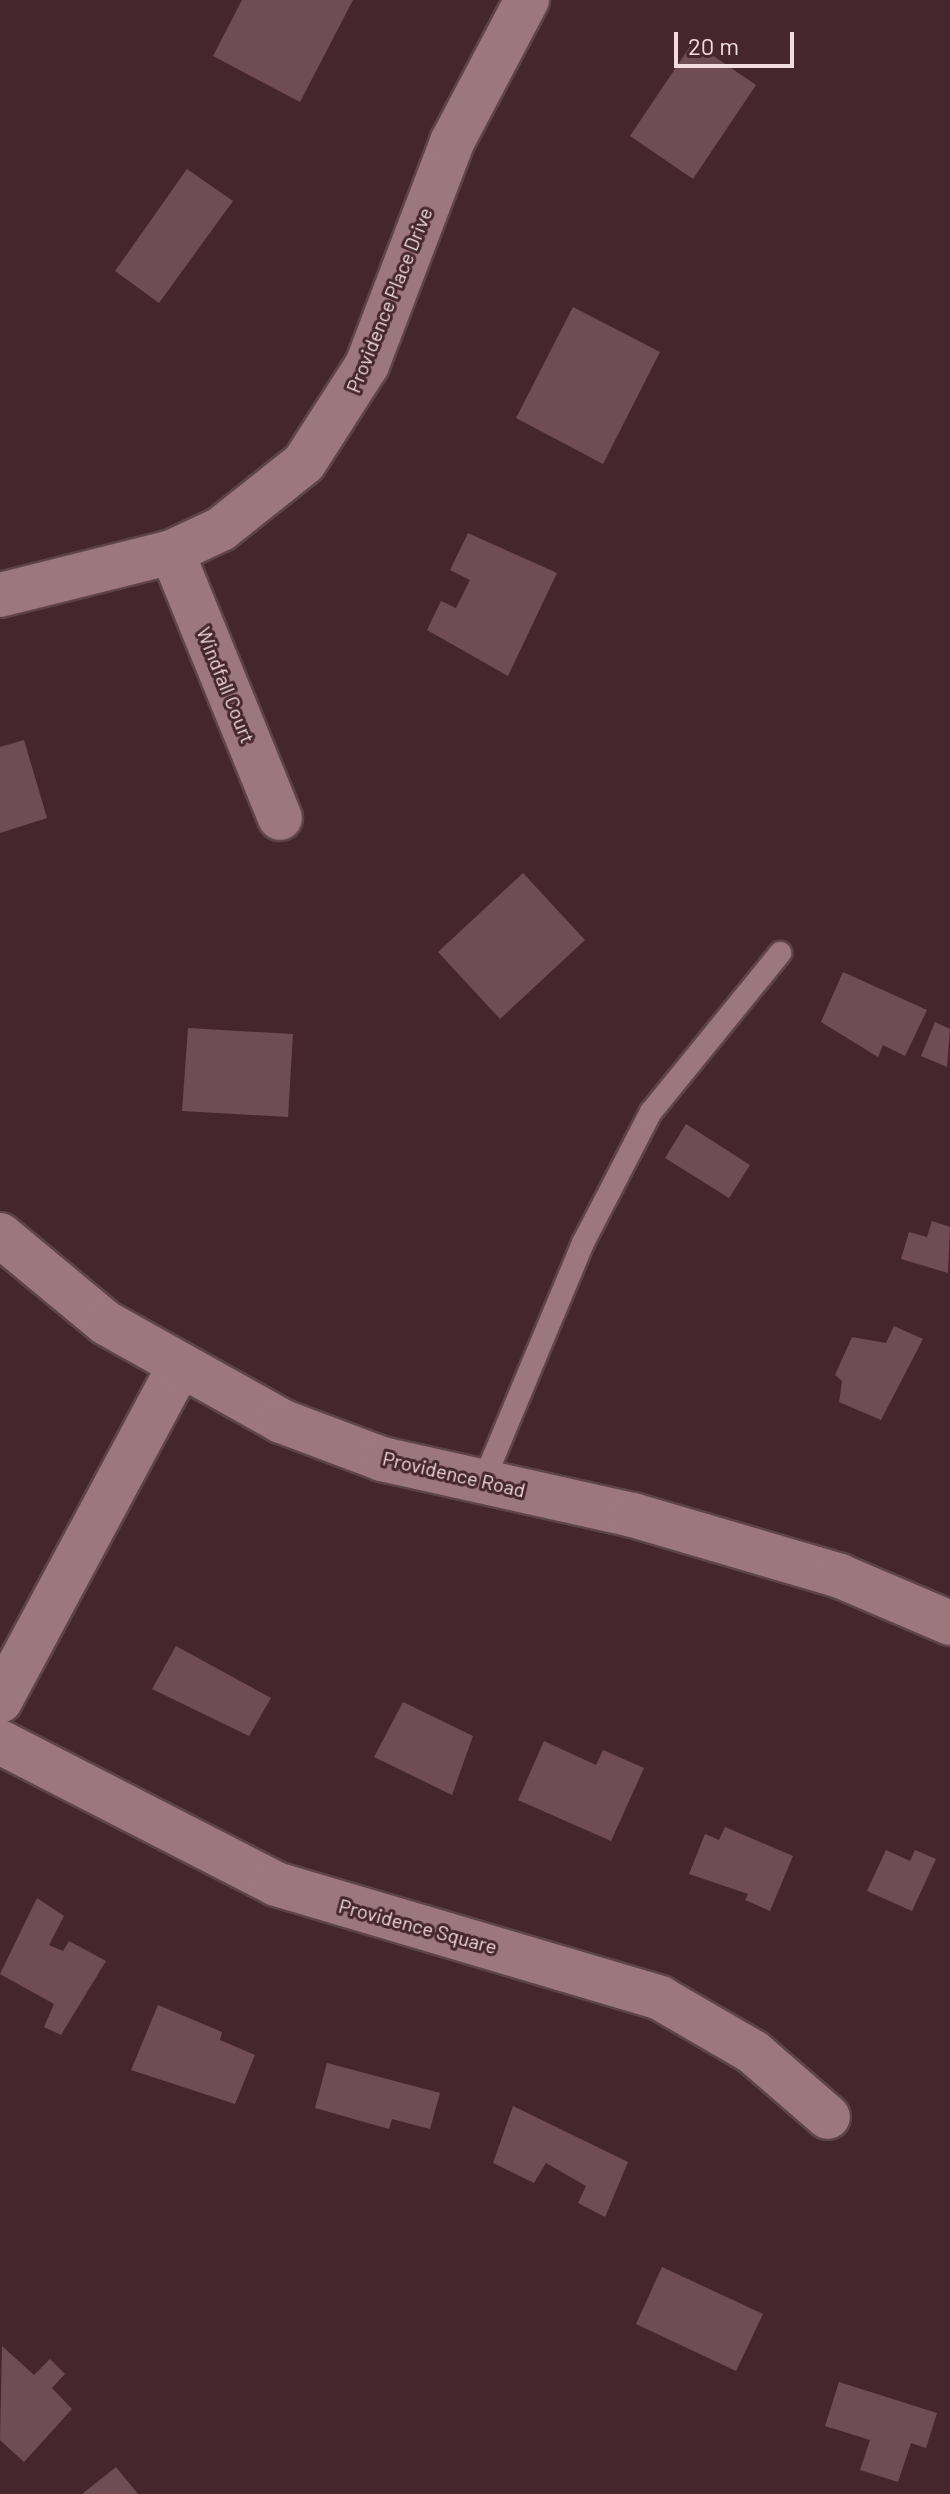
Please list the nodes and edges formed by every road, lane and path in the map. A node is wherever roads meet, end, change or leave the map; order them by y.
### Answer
1 (527, 0) edge
2 (172, 552) junction
3 (0, 595) edge
4 (280, 818) dead end
5 (780, 953) dead end
6 (0, 1235) edge
7 (178, 1369) junction
8 (483, 1482) junction
9 (950, 1623) edge
10 (0, 1701) edge
11 (0, 1742) edge
12 (828, 2117) dead end

1 - 2 street, Providence Place Drive
2 - 3 street, Providence Place Drive
2 - 4 street, Windfall Court
5 - 8 lane
6 - 7 street, Providence Road
7 - 8 street, Providence Road
7 - 10 street
8 - 9 street, Providence Road
11 - 12 street, Providence Square

